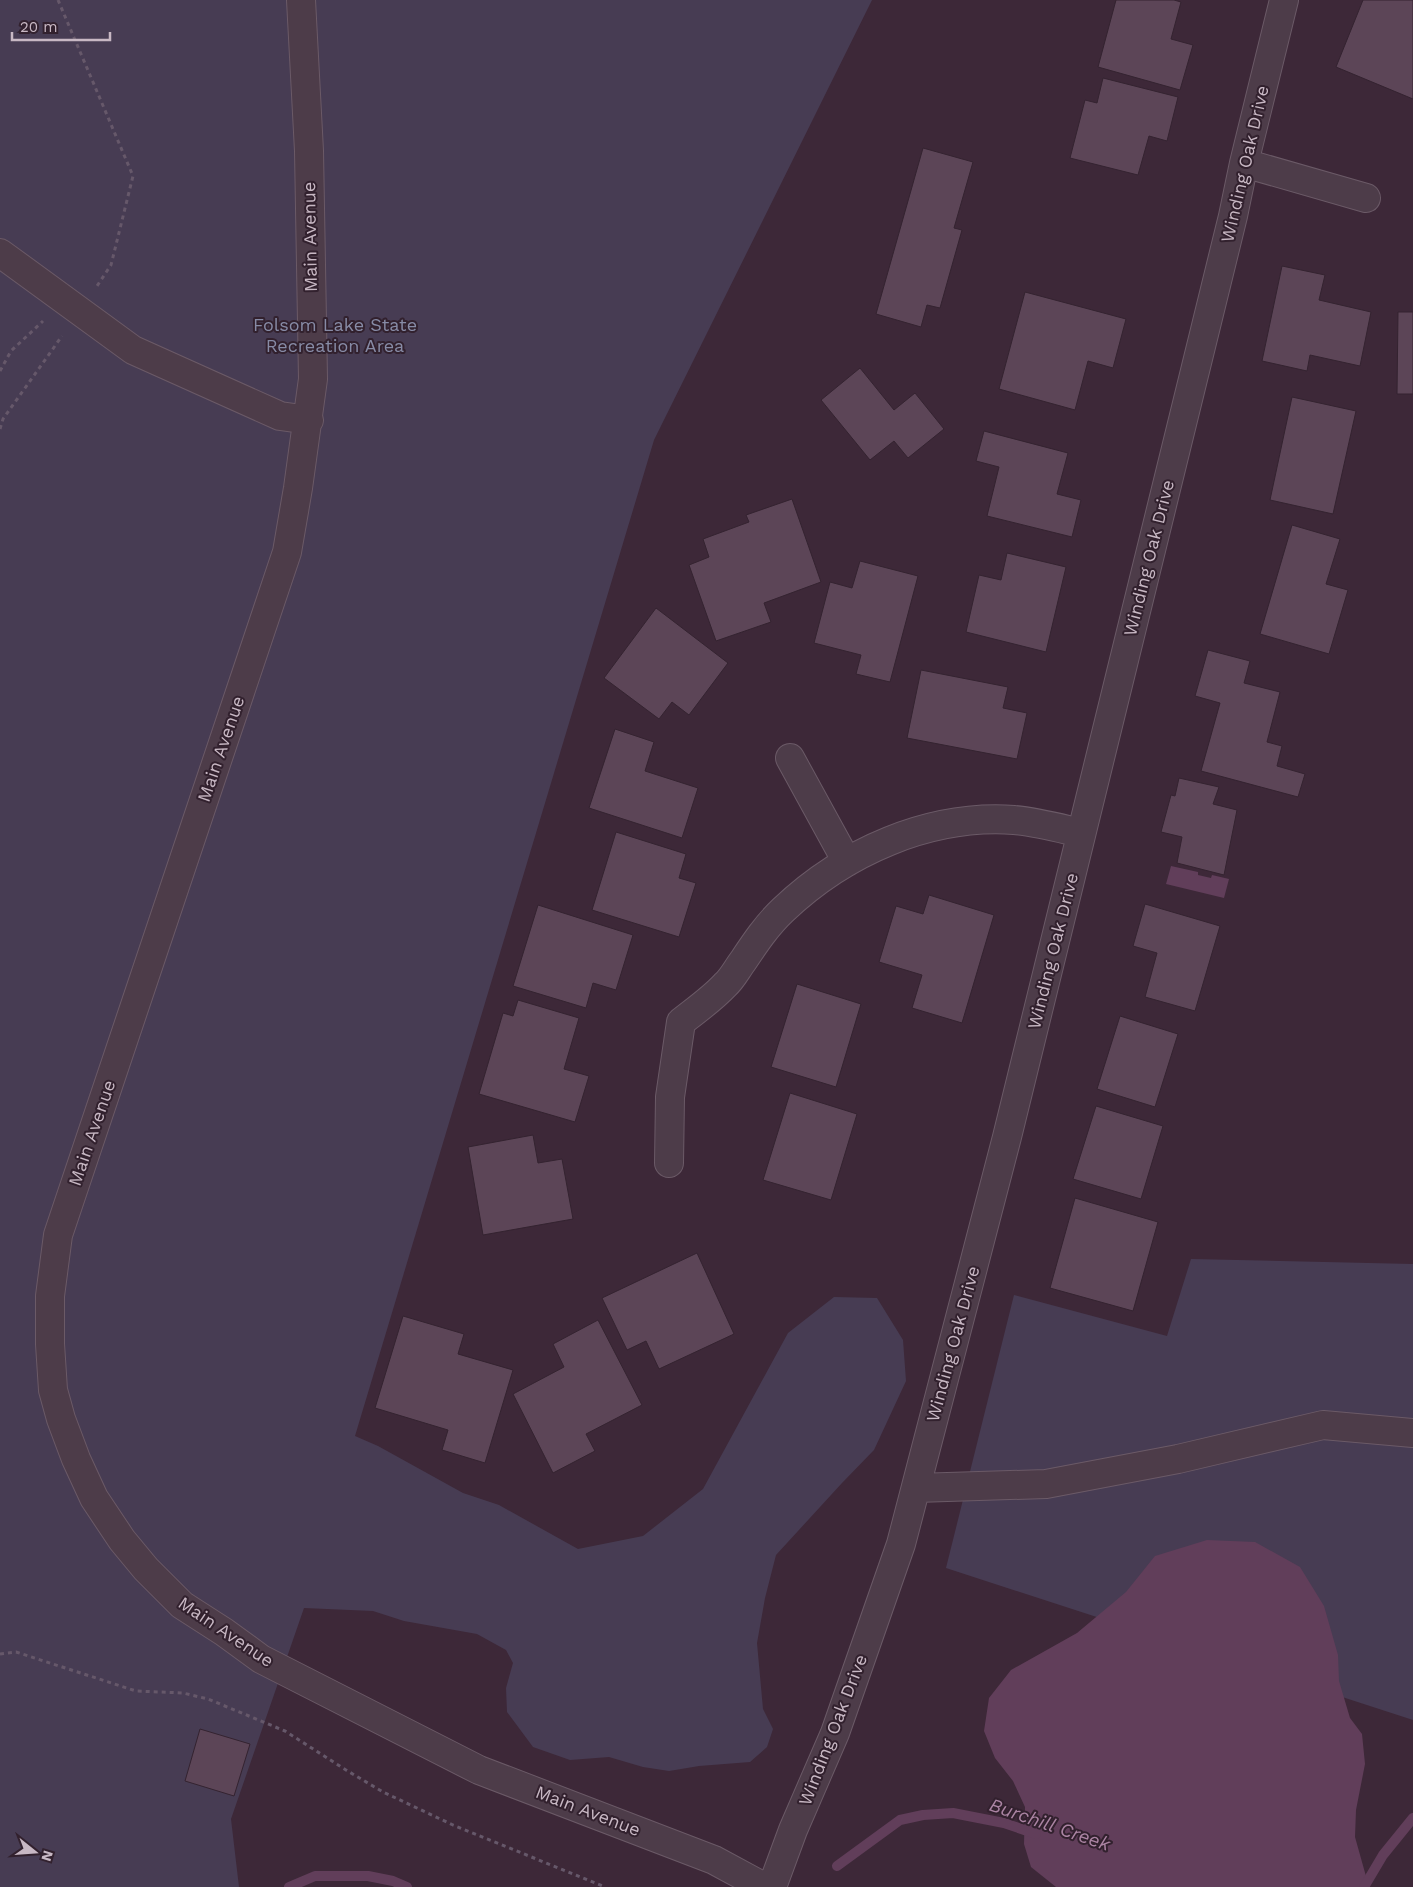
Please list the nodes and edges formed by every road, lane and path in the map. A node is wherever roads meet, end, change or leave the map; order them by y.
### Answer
1 (58, 0) edge
2 (301, 0) edge
3 (1284, 0) edge
4 (1244, 163) junction
5 (1366, 198) dead end
6 (0, 253) edge
7 (73, 306) junction
8 (0, 371) edge
9 (309, 420) junction
10 (0, 429) edge
11 (790, 758) dead end
12 (1081, 833) junction
13 (847, 862) junction
14 (669, 1163) dead end
15 (1413, 1433) edge
16 (916, 1488) junction
17 (0, 1654) edge
18 (605, 1887) edge
19 (764, 1887) edge
20 (772, 1887) edge

1 - 7 path
2 - 9 street, Main Avenue
3 - 4 street, Winding Oak Drive
4 - 5 street
4 - 12 street, Winding Oak Drive
6 - 7 street
7 - 8 path
7 - 9 street
7 - 10 path
9 - 19 street, Main Avenue
11 - 13 street
12 - 13 street
12 - 16 street, Winding Oak Drive
13 - 14 street
15 - 16 street
16 - 20 street, Winding Oak Drive
17 - 18 path

